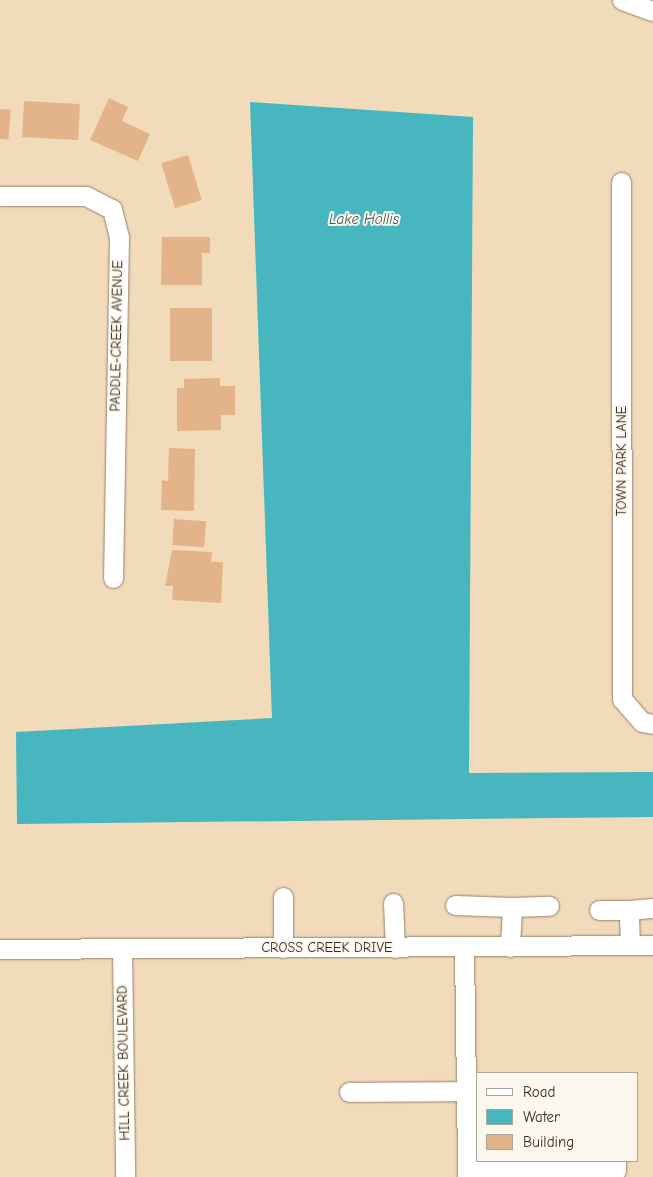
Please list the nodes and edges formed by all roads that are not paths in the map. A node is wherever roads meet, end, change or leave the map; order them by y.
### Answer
1 (622, 0) edge
2 (653, 11) edge
3 (621, 182) dead end
4 (0, 196) edge
5 (113, 578) dead end
6 (653, 724) edge
7 (283, 897) dead end
8 (393, 903) dead end
9 (455, 905) dead end
10 (549, 906) dead end
11 (512, 907) junction
12 (653, 908) edge
13 (599, 910) dead end
14 (629, 910) junction
15 (653, 945) edge
16 (630, 946) junction
17 (510, 947) junction
18 (122, 948) junction
19 (283, 948) junction
20 (395, 948) junction
21 (464, 948) junction
22 (0, 949) edge
23 (471, 1091) edge
24 (349, 1092) dead end
25 (616, 1162) edge
26 (467, 1173) edge
27 (126, 1177) edge

1 - 2 street
3 - 6 street, TOWN PARK LANE
4 - 5 street, PADDLE-CREEK AVENUE
7 - 19 street
8 - 20 street
9 - 11 street
10 - 11 street
11 - 17 street
12 - 14 street
13 - 14 street
14 - 16 street
15 - 16 street, CROSS CREEK DRIVE
16 - 17 street, CROSS CREEK DRIVE
17 - 21 street, CROSS CREEK DRIVE
18 - 19 street, CROSS CREEK DRIVE
18 - 22 street, CROSS CREEK DRIVE
18 - 27 street, HILL CREEK BOULEVARD
19 - 20 street, CROSS CREEK DRIVE
20 - 21 street, CROSS CREEK DRIVE
21 - 23 street
23 - 24 street
23 - 26 street
25 - 26 street

